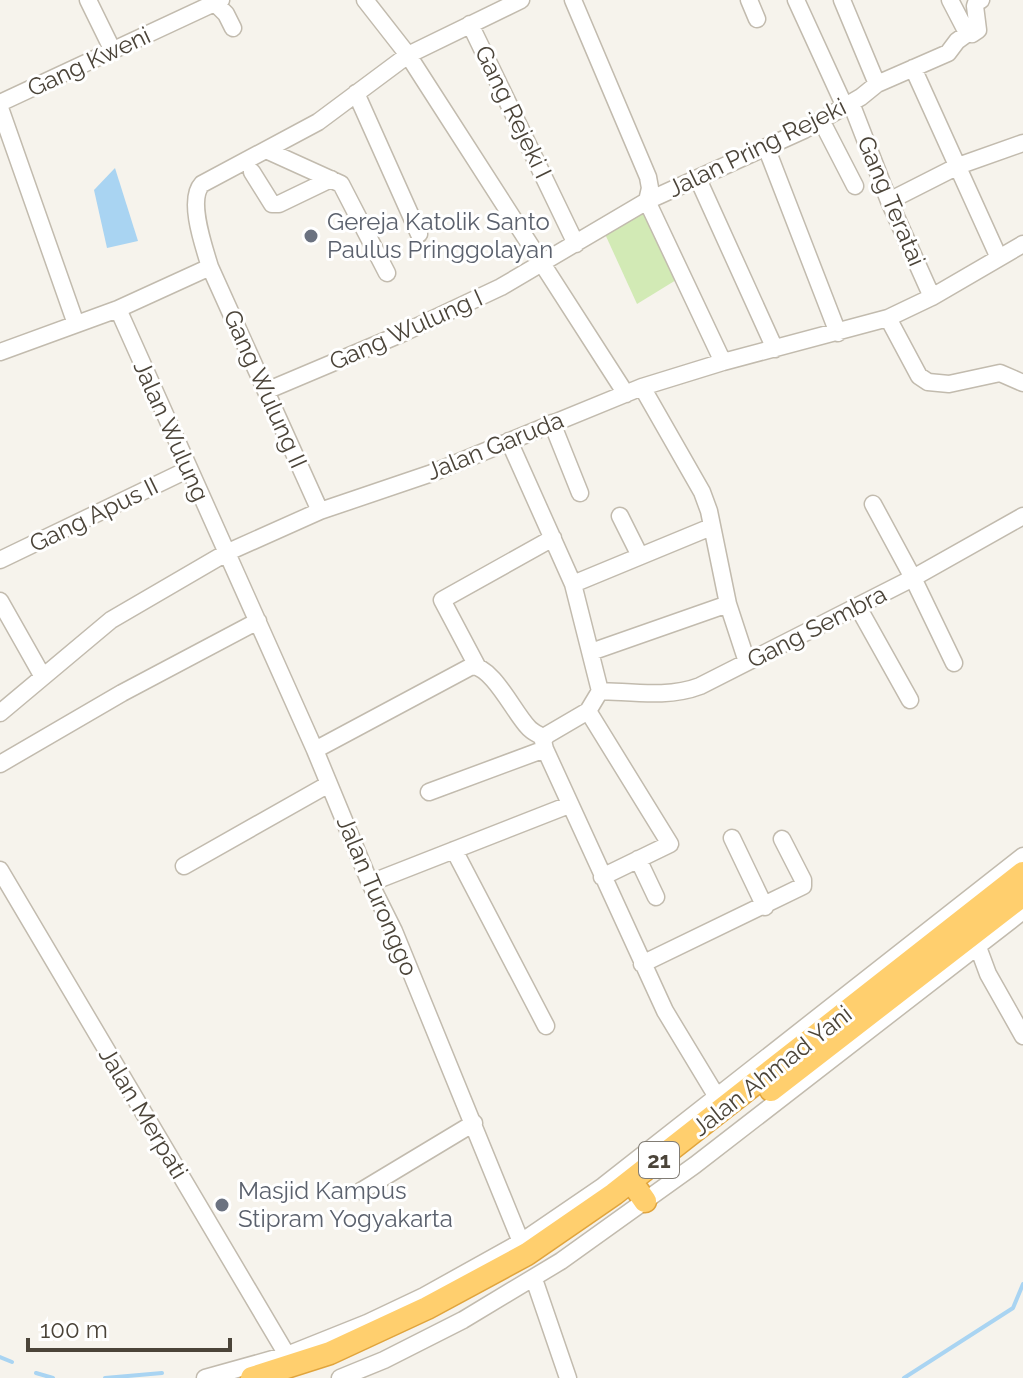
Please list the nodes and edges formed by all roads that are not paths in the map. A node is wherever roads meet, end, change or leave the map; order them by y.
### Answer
1 (88, 0) edge
2 (365, 0) edge
3 (521, 0) edge
4 (573, 0) edge
5 (749, 0) edge
6 (796, 0) edge
7 (842, 0) edge
8 (950, 0) edge
9 (981, 0) edge
10 (216, 1) edge
11 (757, 19) dead end
12 (470, 24) junction
13 (233, 28) dead end
14 (968, 33) junction
15 (113, 51) junction
16 (408, 55) junction
17 (913, 68) junction
18 (877, 84) junction
19 (356, 93) junction
20 (0, 105) edge
21 (848, 105) junction
22 (821, 120) junction
23 (1023, 143) edge
24 (766, 147) junction
25 (266, 150) junction
26 (248, 165) junction
27 (958, 166) junction
28 (331, 179) junction
29 (698, 179) junction
30 (855, 186) dead end
31 (647, 201) junction
32 (889, 201) junction
33 (419, 234) dead end
34 (576, 244) junction
35 (1023, 244) edge
36 (999, 258) junction
37 (544, 264) junction
38 (210, 267) junction
39 (387, 273) dead end
40 (932, 297) junction
41 (118, 309) junction
42 (888, 318) junction
43 (76, 324) junction
44 (838, 333) junction
45 (775, 349) junction
46 (0, 352) edge
47 (723, 362) junction
48 (606, 368) junction
49 (1022, 381) edge
50 (642, 387) junction
51 (266, 391) junction
52 (626, 394) junction
53 (600, 404) junction
54 (552, 423) junction
55 (509, 441) junction
56 (189, 469) junction
57 (580, 493) dead end
58 (873, 504) dead end
59 (320, 511) junction
60 (620, 516) dead end
61 (1023, 516) edge
62 (711, 527) junction
63 (553, 538) junction
64 (226, 553) junction
65 (640, 556) junction
66 (0, 560) edge
67 (913, 578) junction
68 (573, 584) junction
69 (0, 601) edge
70 (728, 604) junction
71 (858, 607) junction
72 (258, 621) junction
73 (591, 652) junction
74 (747, 662) junction
75 (954, 663) dead end
76 (477, 666) junction
77 (43, 677) junction
78 (600, 691) junction
79 (910, 700) dead end
80 (588, 711) junction
81 (0, 713) edge
82 (544, 743) junction
83 (315, 750) junction
84 (0, 764) edge
85 (329, 784) junction
86 (429, 792) dead end
87 (569, 805) junction
88 (732, 838) dead end
89 (782, 839) dead end
90 (454, 850) junction
91 (1023, 856) edge
92 (638, 859) junction
93 (184, 866) dead end
94 (0, 870) edge
95 (1023, 873) edge
96 (602, 877) junction
97 (370, 883) junction
98 (1023, 895) edge
99 (656, 897) dead end
100 (765, 907) junction
101 (1023, 911) edge
102 (978, 947) junction
103 (642, 964) junction
104 (546, 1026) dead end
105 (1023, 1036) edge
106 (717, 1097) junction
107 (474, 1123) junction
108 (361, 1191) dead end
109 (641, 1196) junction
110 (521, 1242) junction
111 (534, 1279) junction
112 (287, 1355) junction
113 (205, 1378) edge
114 (252, 1378) edge
115 (303, 1378) edge
116 (340, 1378) edge
117 (568, 1378) edge

1 - 15 street
2 - 16 street
3 - 12 street
4 - 31 street
5 - 11 street
6 - 21 street, Gang Teratai
7 - 18 street
8 - 14 street
9 - 14 street
10 - 13 street
10 - 15 street, Gang Kweni
12 - 16 street
12 - 34 street, Gang Rejeki I
14 - 17 street, Jalan Pring Rejeki
15 - 20 street, Gang Kweni
16 - 19 street
16 - 37 street
17 - 18 street, Jalan Pring Rejeki
17 - 27 street
18 - 21 street, Jalan Pring Rejeki
19 - 25 street
19 - 33 street
20 - 43 street
21 - 22 street, Jalan Pring Rejeki
21 - 32 street, Gang Teratai
22 - 24 street, Jalan Pring Rejeki
22 - 30 street
23 - 27 street
24 - 29 street, Jalan Pring Rejeki
24 - 44 street
25 - 26 street
25 - 28 street
26 - 28 street
26 - 38 street
27 - 32 street
27 - 36 street
28 - 39 street
29 - 31 street, Jalan Pring Rejeki
29 - 45 street
31 - 34 street, Jalan Pring Rejeki
31 - 47 street
32 - 40 street, Gang Teratai
34 - 37 street, Jalan Pring Rejeki
35 - 36 street, Jalan Garuda
36 - 40 street, Jalan Garuda
37 - 48 street
37 - 51 street, Gang Wulung I
38 - 41 street
38 - 51 street, Gang Wulung II
40 - 42 street, Jalan Garuda
41 - 43 street
41 - 56 street, Jalan Wulung
42 - 44 street, Jalan Garuda
42 - 49 street
43 - 46 street
44 - 45 street, Jalan Garuda
45 - 47 street, Jalan Garuda
47 - 50 street, Jalan Garuda
48 - 52 street
48 - 53 street
50 - 52 street, Jalan Garuda
50 - 62 street
51 - 59 street, Gang Wulung II
52 - 53 street, Jalan Garuda
53 - 54 street, Jalan Garuda
54 - 55 street, Jalan Garuda
54 - 57 street
55 - 59 street, Jalan Garuda
55 - 63 street
56 - 64 street, Jalan Wulung
56 - 66 street, Gang Apus II
58 - 67 street
59 - 64 street, Jalan Garuda
60 - 65 street
61 - 67 street, Gang Sembra
62 - 65 street
62 - 70 street
63 - 68 street
63 - 76 street
64 - 72 street, Jalan Turonggo
64 - 77 street, Jalan Garuda
65 - 68 street
67 - 71 street, Gang Sembra
67 - 75 street
68 - 73 street
69 - 77 street
70 - 73 street
70 - 74 street
71 - 74 street, Gang Sembra
71 - 79 street
72 - 83 street, Jalan Turonggo
72 - 84 street
73 - 78 street
74 - 78 street, Gang Sembra
76 - 82 street
76 - 83 street
77 - 81 street, Jalan Garuda
78 - 80 street
80 - 82 street
80 - 92 street
82 - 86 street
82 - 87 street
83 - 85 street, Jalan Turonggo
85 - 93 street
85 - 97 street, Jalan Turonggo
87 - 90 street
87 - 96 street
88 - 100 street
89 - 100 street
90 - 97 street
90 - 104 street
91 - 106 street
92 - 96 street
92 - 99 street
94 - 112 street, Jalan Merpati
95 - 114 highway, Jalan Ahmad Yani / 21
96 - 103 street
97 - 107 street, Jalan Turonggo
98 - 109 highway, Jalan Ahmad Yani / 21
100 - 103 street
101 - 102 street
102 - 105 street
102 - 109 street
103 - 106 street
106 - 110 street
107 - 108 street
107 - 110 street, Jalan Turonggo
109 - 111 street
109 - 115 highway, Jalan Ahmad Yani / 21
110 - 112 street
111 - 116 street
111 - 117 street
112 - 113 street

